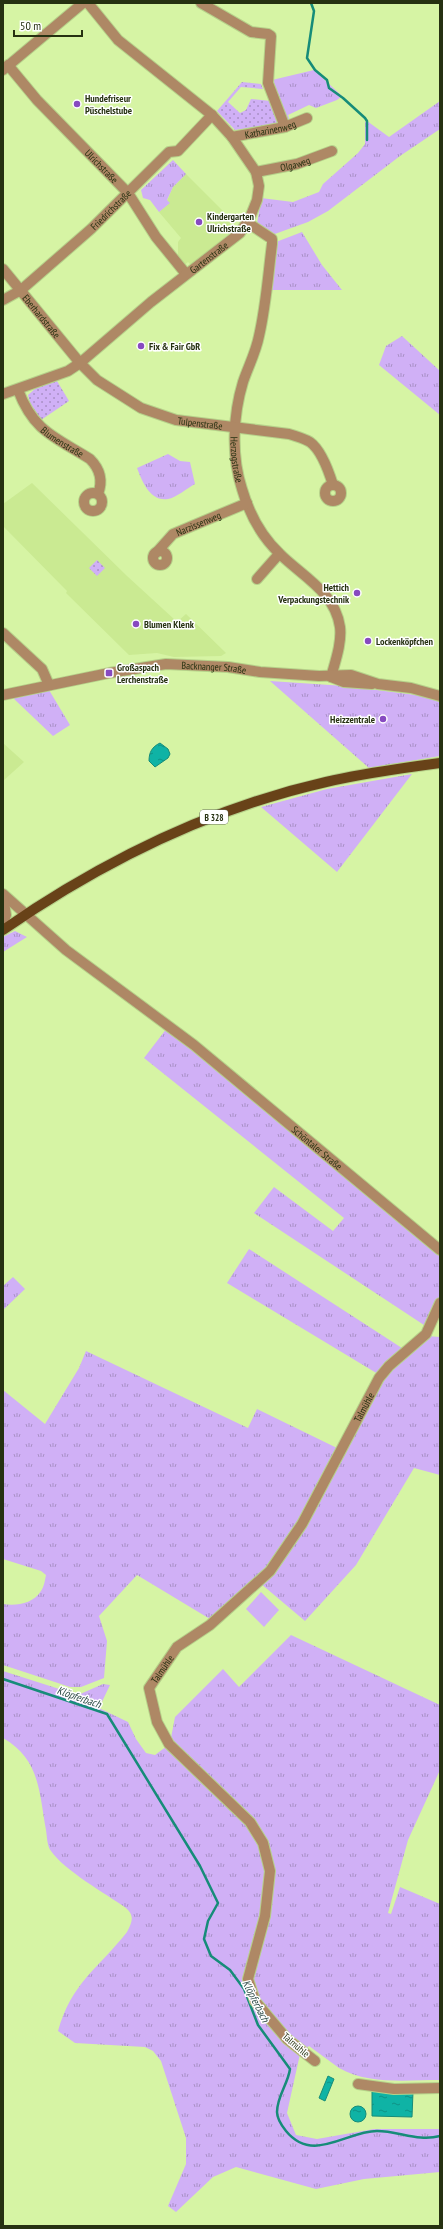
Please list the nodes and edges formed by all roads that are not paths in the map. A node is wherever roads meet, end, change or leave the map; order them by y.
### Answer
1 (83, 3) edge
2 (88, 3) edge
3 (201, 3) edge
4 (6, 68) edge
5 (212, 115) junction
6 (307, 118) dead end
7 (285, 127) junction
8 (232, 137) junction
9 (332, 152) dead end
10 (256, 172) junction
11 (128, 194) junction
12 (248, 223) junction
13 (3, 269) edge
14 (186, 274) junction
15 (21, 290) junction
16 (3, 300) edge
17 (80, 363) junction
18 (18, 390) junction
19 (3, 394) edge
20 (236, 429) junction
21 (333, 485) dead end
22 (98, 494) dead end
23 (247, 503) junction
24 (156, 553) dead end
25 (279, 554) junction
26 (257, 579) dead end
27 (3, 633) edge
28 (331, 677) junction
29 (49, 685) junction
30 (3, 694) edge
31 (440, 696) edge
32 (440, 763) edge
33 (3, 895) edge
34 (26, 915) junction
35 (3, 924) edge
36 (3, 930) edge
37 (440, 1250) edge
38 (440, 1303) edge
39 (315, 2061) dead end
40 (358, 2084) dead end
41 (440, 2088) edge

1 - 4 street
2 - 5 street, Gartenstraße
3 - 7 street
4 - 11 street, Ulrichstraße
5 - 8 street, Gartenstraße
5 - 11 street, Friedrichstraße
6 - 7 street, Katharinenweg
7 - 8 street, Katharinenweg
8 - 10 street, Gartenstraße
9 - 10 street, Olgaweg
10 - 12 street, Gartenstraße
11 - 14 street, Ulrichstraße
11 - 15 street, Friedrichstraße
12 - 14 street, Gartenstraße
12 - 20 street, Herzogstraße
13 - 15 street, Eberhardstraße
14 - 17 street, Gartenstraße
15 - 16 street, Friedrichstraße
15 - 17 street, Eberhardstraße
17 - 18 street, Gartenstraße
17 - 20 street, Tulpenstraße
18 - 19 street, Gartenstraße
18 - 22 street, Blumenstraße
20 - 21 street, Tulpenstraße
20 - 23 street, Herzogstraße
23 - 24 street, Narzissenweg
23 - 25 street, Herzogstraße
25 - 26 street
25 - 28 street, Herzogstraße
27 - 29 street
28 - 29 street, Backnanger Straße
28 - 31 street, Backnanger Straße
29 - 30 street, Backnanger Straße
32 - 34 main road, B 328
33 - 34 street
33 - 35 street
34 - 36 main road, B 328
34 - 37 street, Schöntaler Straße
38 - 39 street, Talmühle
40 - 41 street

